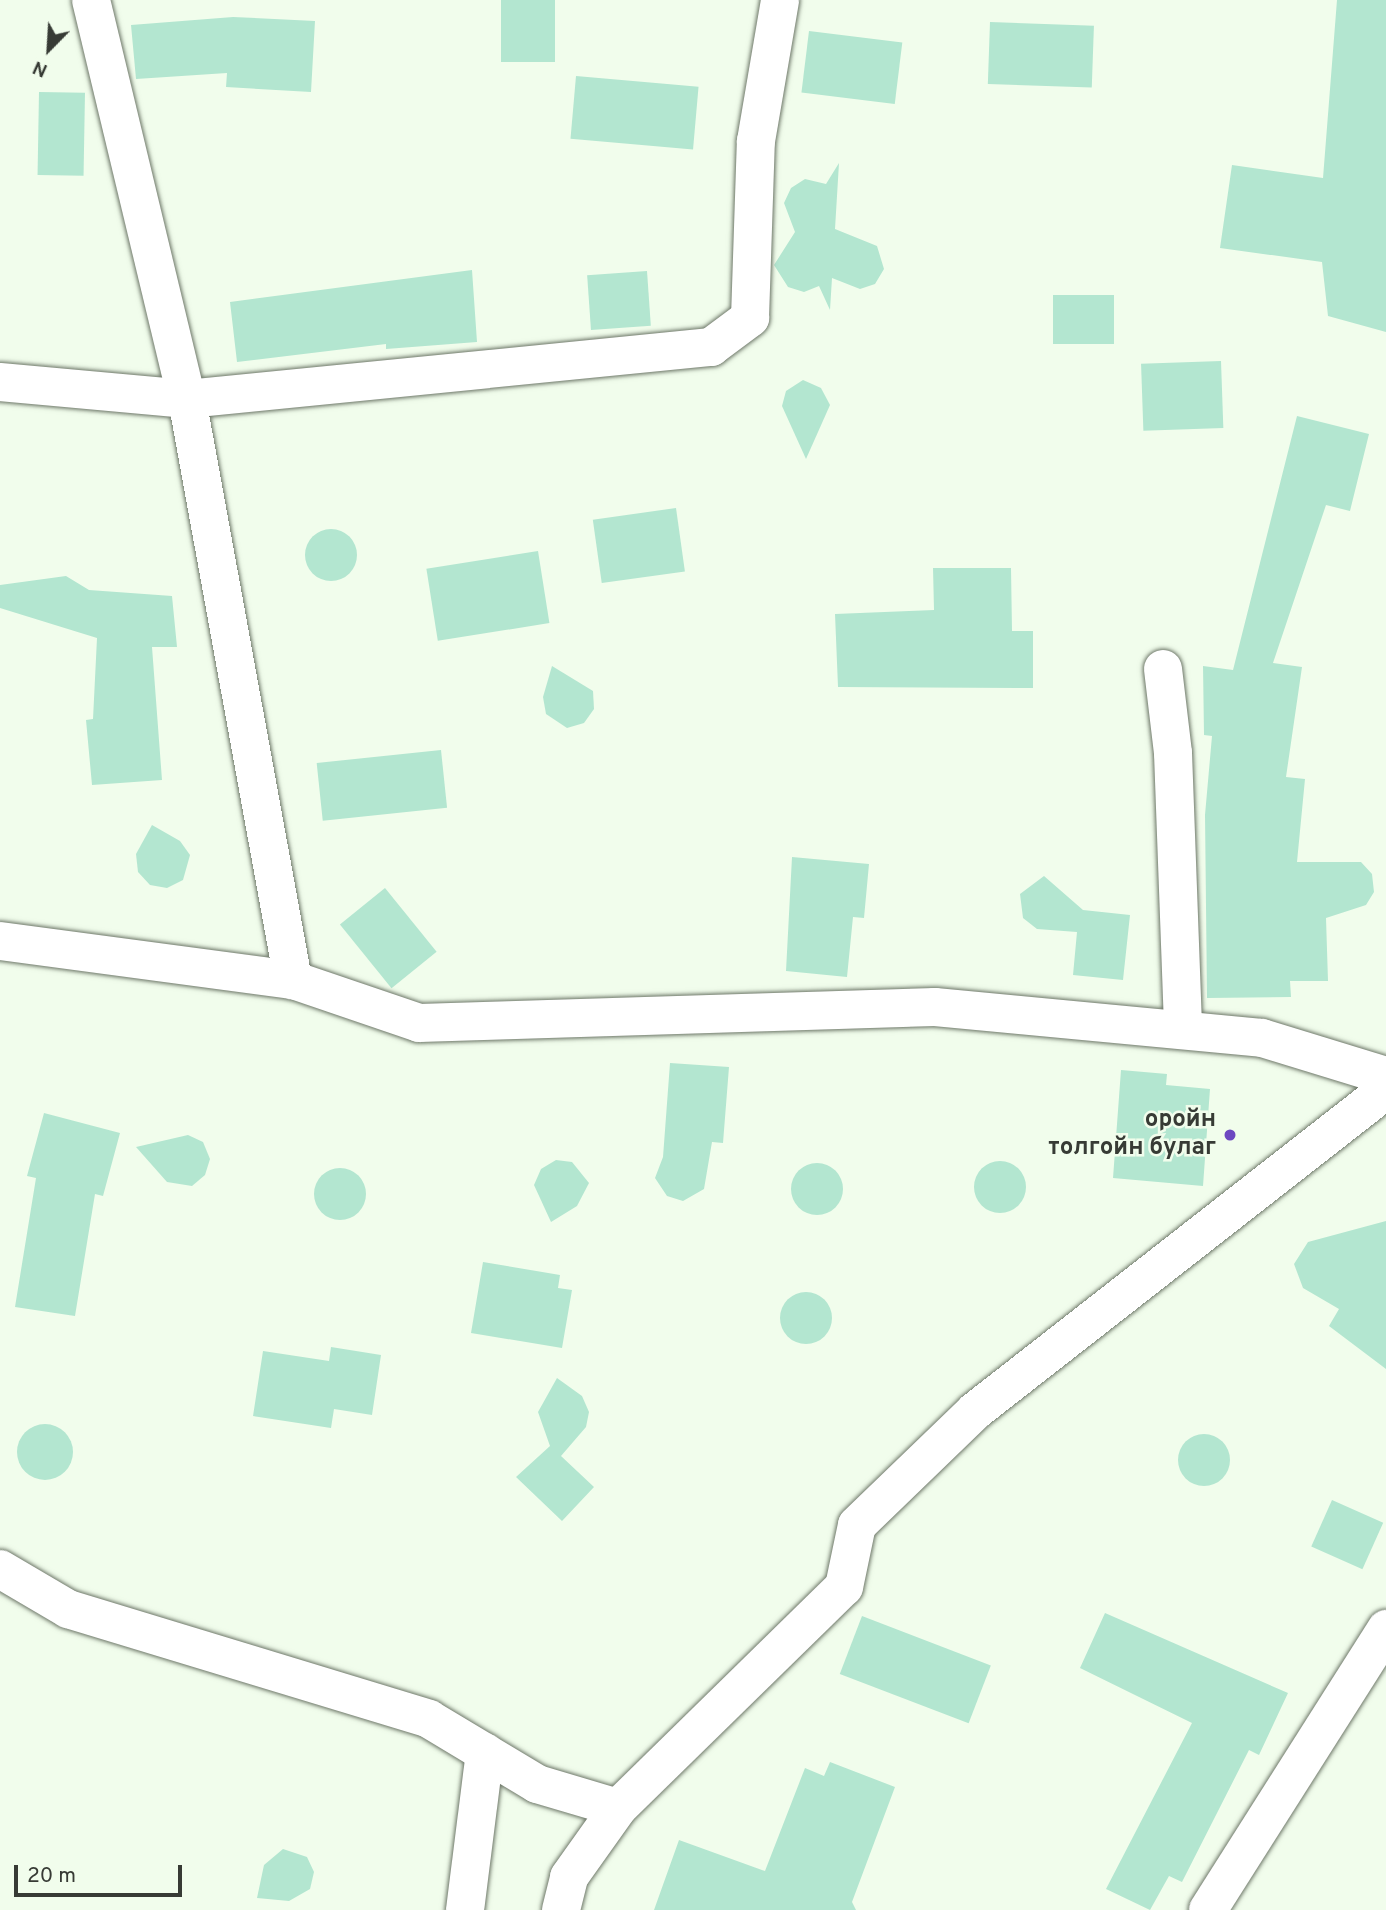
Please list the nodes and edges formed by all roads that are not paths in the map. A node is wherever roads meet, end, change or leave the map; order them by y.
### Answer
1 (91, 0) edge
2 (780, 0) edge
3 (0, 382) edge
4 (187, 399) junction
5 (1163, 668) dead end
6 (0, 941) edge
7 (293, 980) junction
8 (1183, 1030) junction
9 (1386, 1076) edge
10 (1386, 1090) edge
11 (0, 1569) edge
12 (1386, 1629) edge
13 (485, 1752) junction
14 (618, 1808) junction
15 (465, 1910) edge
16 (561, 1910) edge
17 (1208, 1910) edge

1 - 4 street
2 - 4 street
3 - 4 street
4 - 7 street
5 - 8 street
6 - 7 street
7 - 8 street
8 - 9 street
10 - 14 street
11 - 13 street
12 - 17 street
13 - 14 street
13 - 15 street
14 - 16 street

